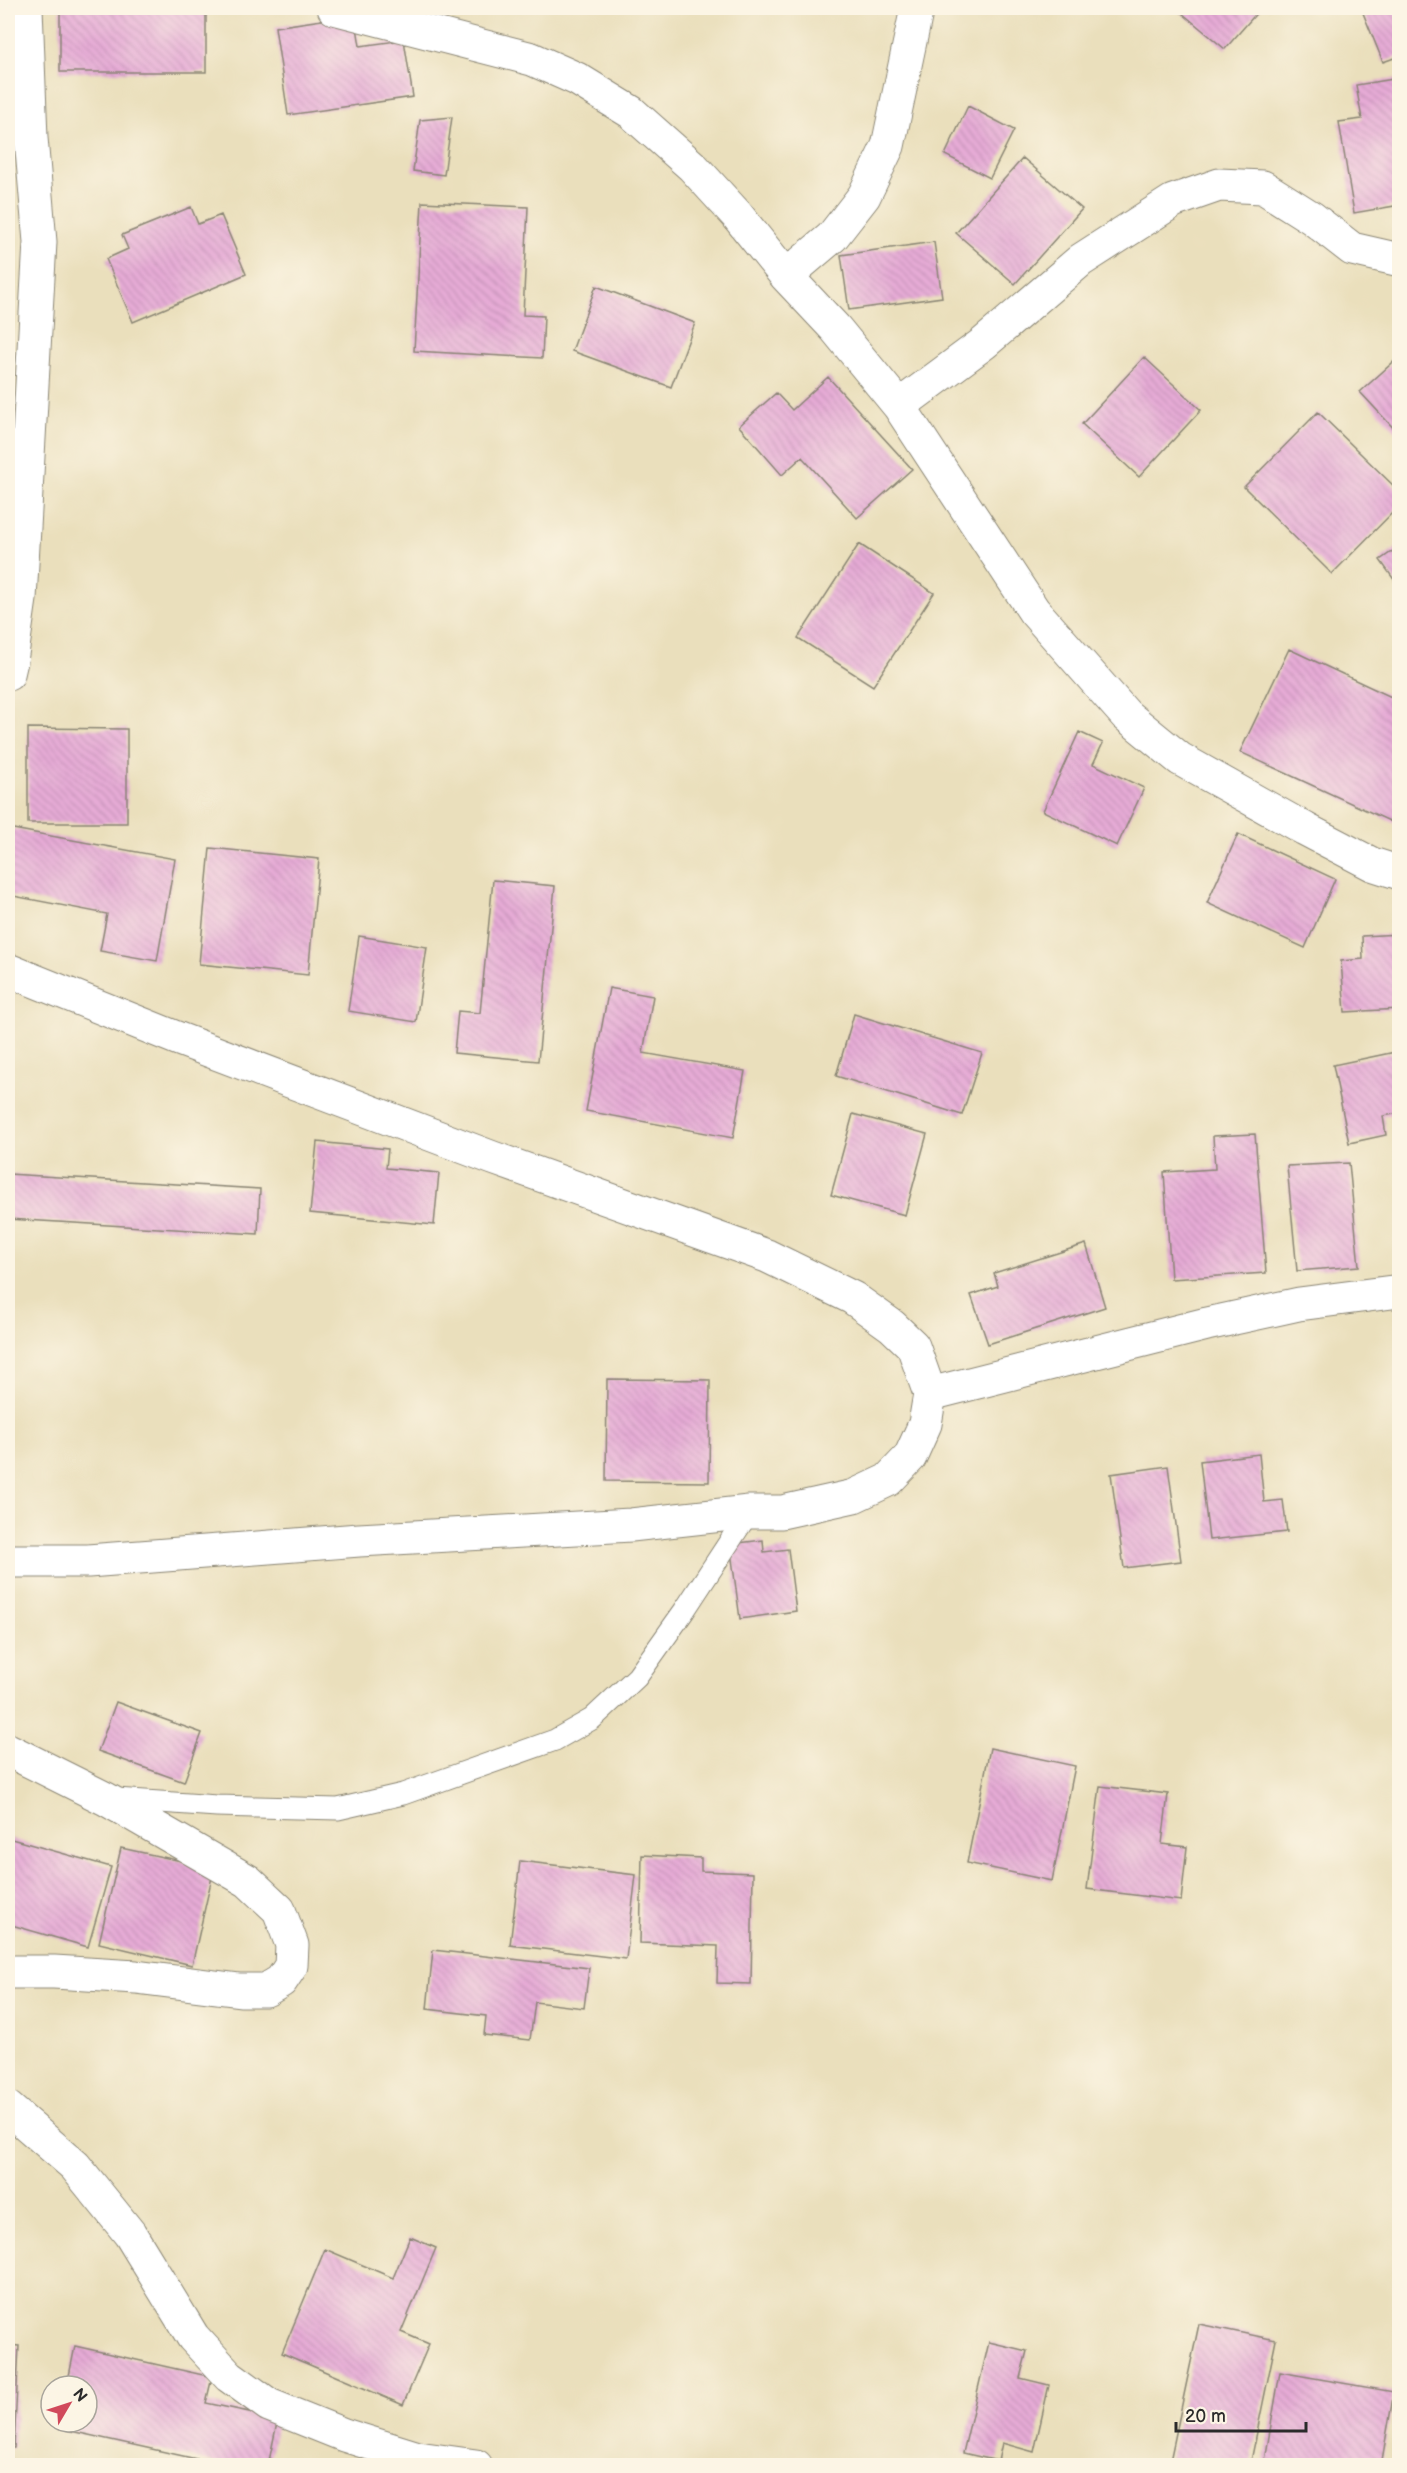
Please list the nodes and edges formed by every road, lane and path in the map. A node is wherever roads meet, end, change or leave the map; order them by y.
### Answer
1 (26, 8) edge
2 (334, 8) edge
3 (917, 8) edge
4 (1400, 260) edge
5 (786, 276) junction
6 (900, 406) junction
7 (8, 674) edge
8 (1400, 873) edge
9 (8, 970) edge
10 (1400, 1292) edge
11 (930, 1394) junction
12 (749, 1512) junction
13 (8, 1561) edge
14 (8, 1750) edge
15 (106, 1799) junction
16 (8, 1972) edge
17 (8, 2108) edge
18 (415, 2462) edge
19 (476, 2466) edge

1 - 7 street
2 - 5 street
3 - 5 street
4 - 6 street
5 - 6 street
6 - 8 street
9 - 11 street
10 - 11 street
11 - 12 street
12 - 13 street
12 - 15 lane
14 - 15 street
15 - 16 street
17 - 18 street
18 - 19 street

